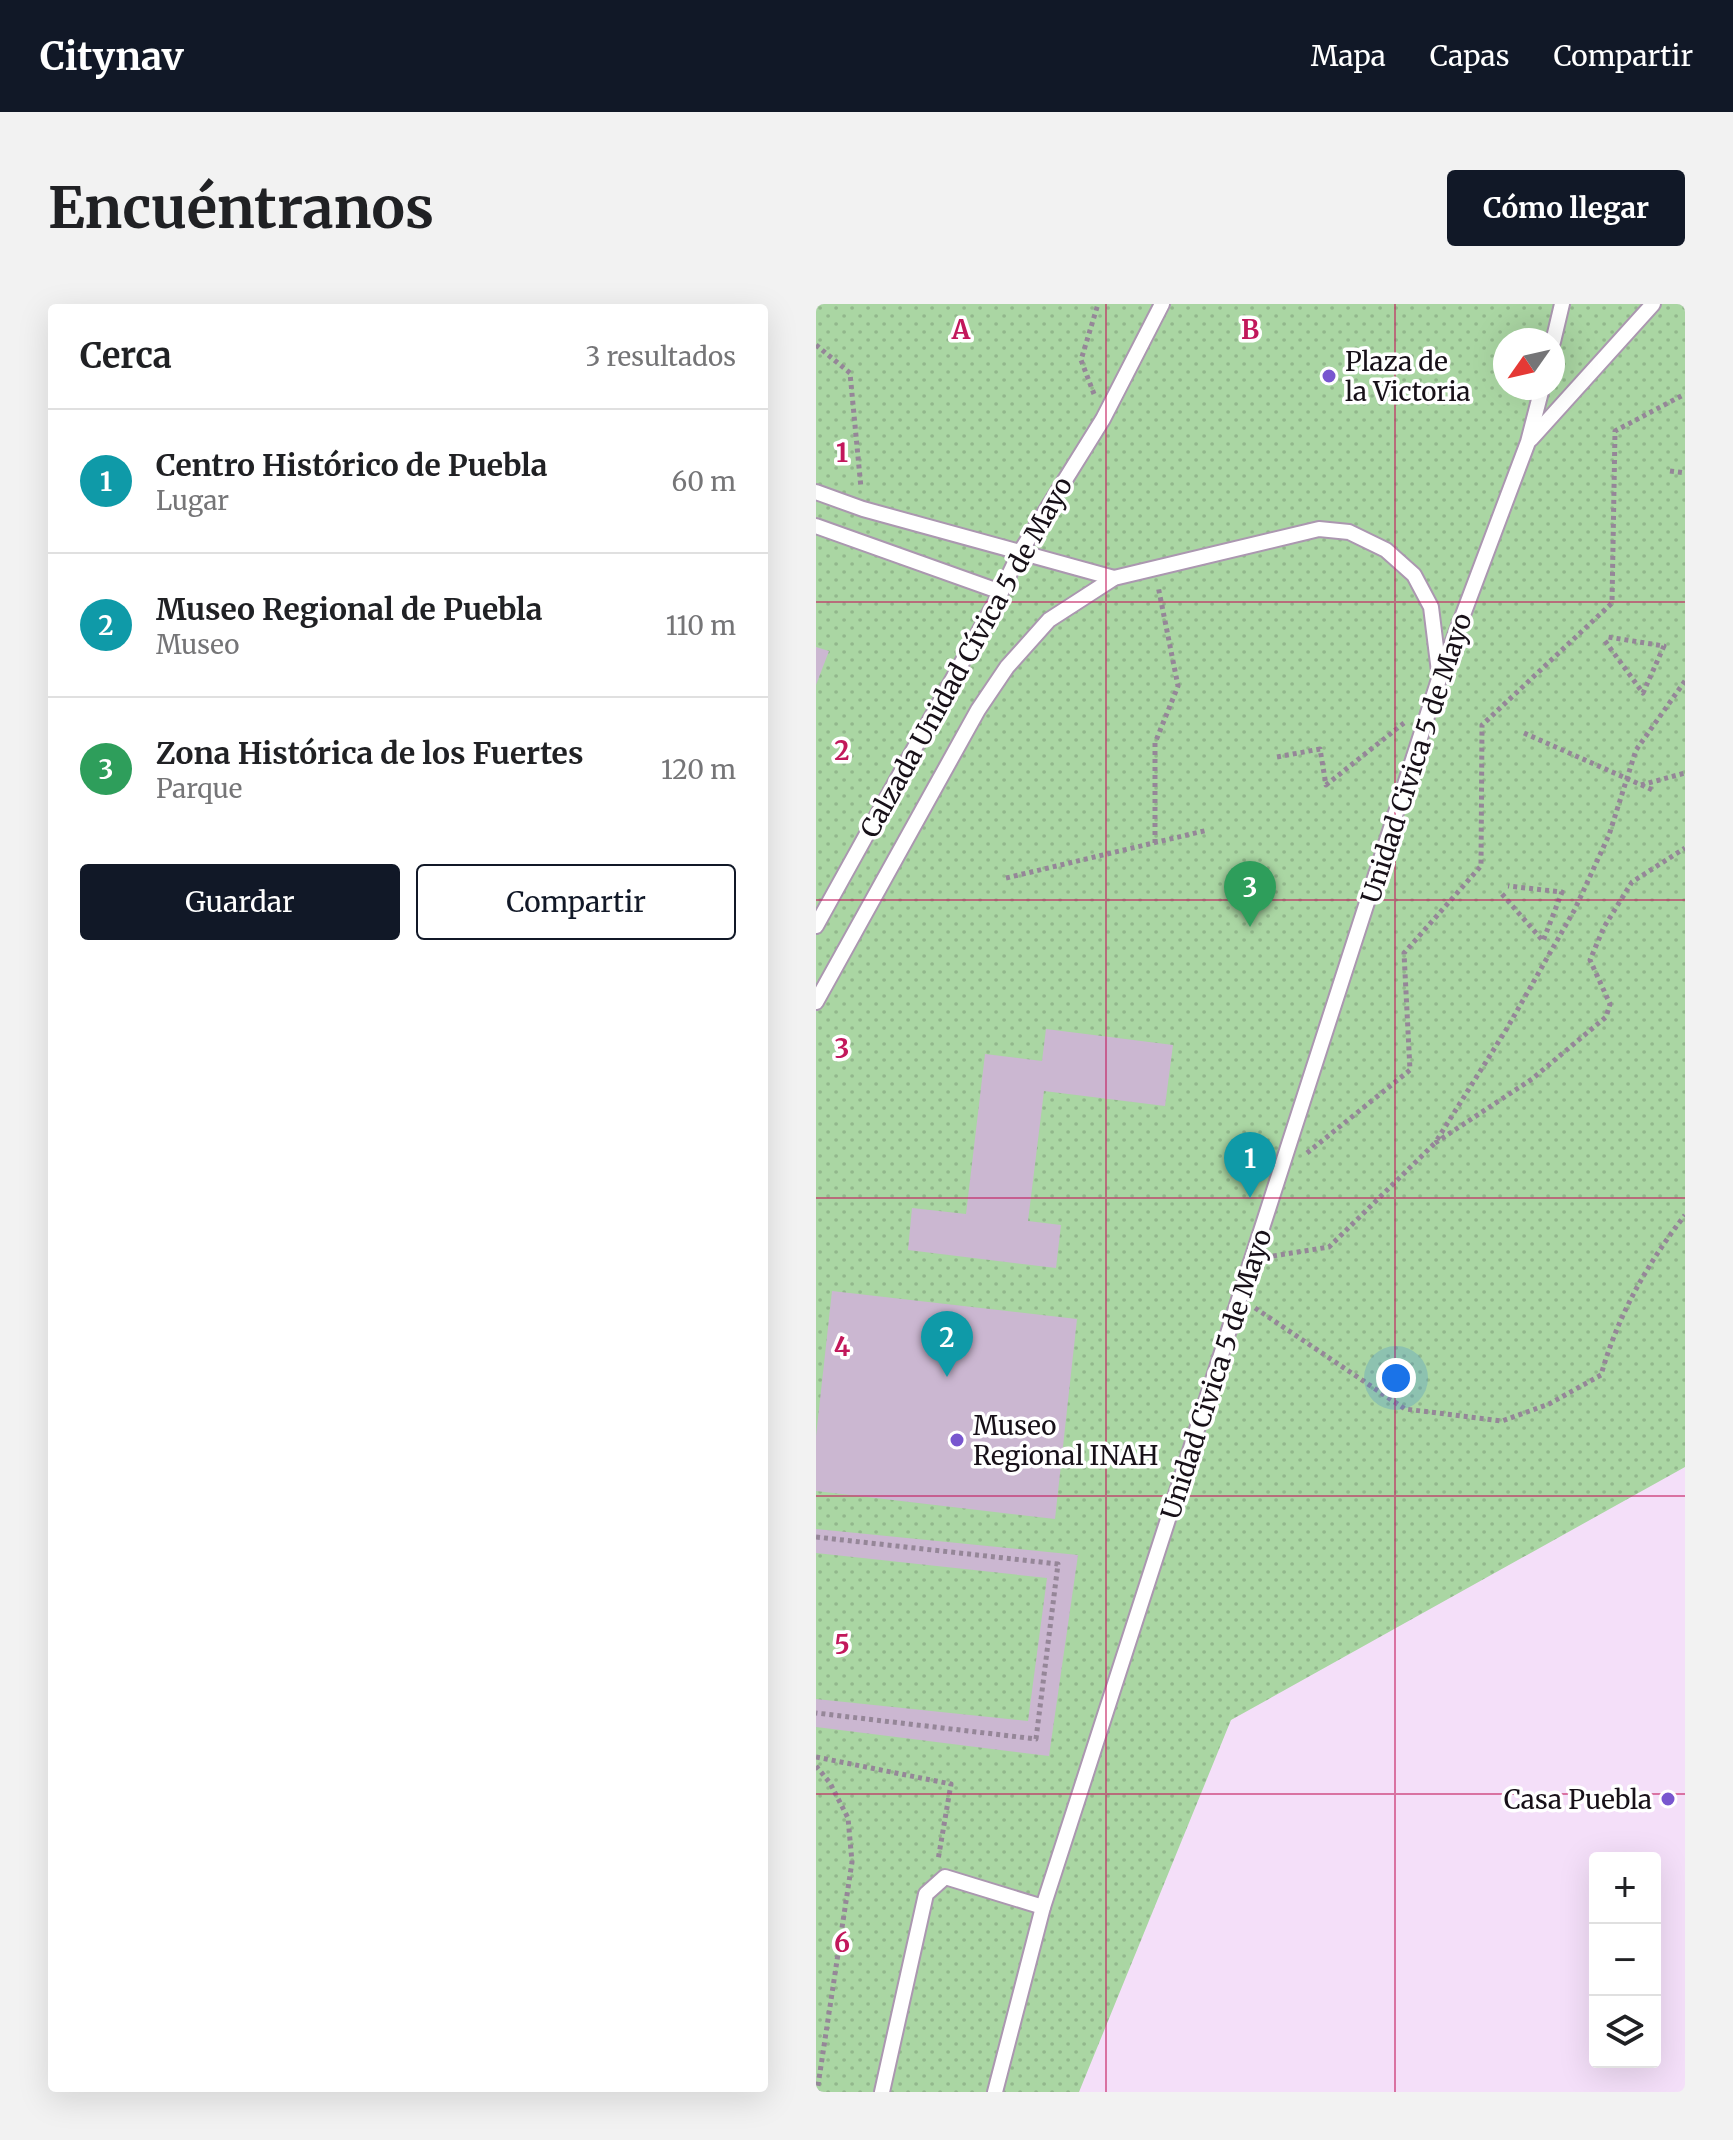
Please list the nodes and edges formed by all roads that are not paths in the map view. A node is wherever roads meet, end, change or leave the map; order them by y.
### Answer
1 (1162, 304) edge
2 (1562, 304) edge
3 (1653, 304) edge
4 (1556, 328) edge
5 (1539, 400) edge
6 (1528, 442) junction
7 (816, 492) edge
8 (816, 526) edge
9 (1019, 554) junction
10 (1114, 578) junction
11 (1001, 592) junction
12 (1440, 676) junction
13 (816, 926) edge
14 (816, 1002) edge
15 (1043, 1907) junction
16 (882, 2092) edge
17 (995, 2092) edge

1 - 9 lane, Calzada Unidad Cívica 5 de Mayo
2 - 4 lane
3 - 6 lane
5 - 6 lane, Unidad Civica 5 de Mayo
6 - 12 lane, Unidad Civica 5 de Mayo
7 - 9 lane
8 - 11 lane
9 - 10 lane
9 - 11 lane, Calzada Unidad Cívica 5 de Mayo
10 - 12 lane
10 - 14 lane
11 - 13 lane, Calzada Unidad Cívica 5 de Mayo
12 - 15 lane, Unidad Civica 5 de Mayo
15 - 16 lane
15 - 17 lane, Unidad Civica 5 de Mayo

